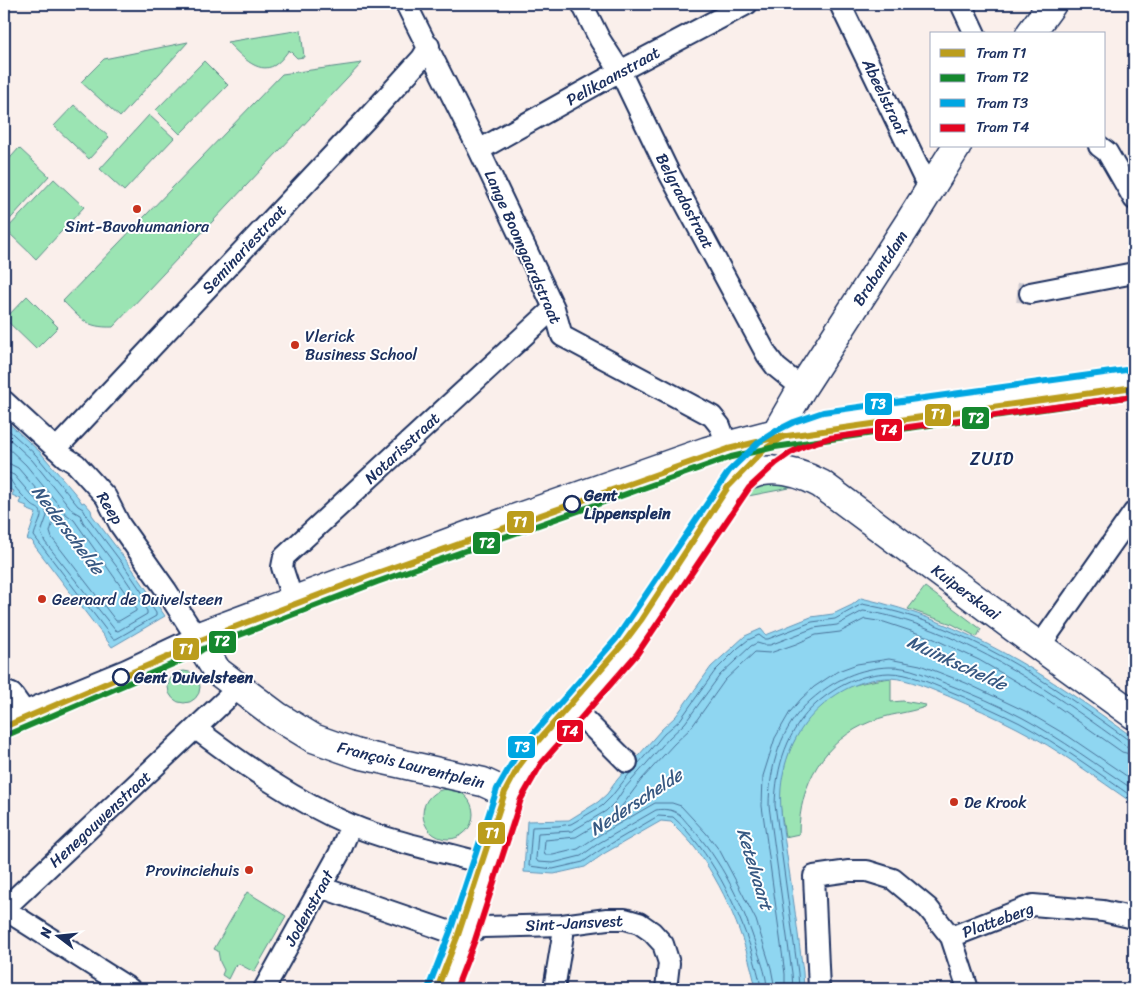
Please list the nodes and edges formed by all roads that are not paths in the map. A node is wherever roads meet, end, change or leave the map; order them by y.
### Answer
1 (406, 4) edge
2 (582, 4) edge
3 (747, 4) edge
4 (840, 4) edge
5 (961, 4) edge
6 (1052, 4) edge
7 (974, 32) edge
8 (1031, 32) edge
9 (428, 46) junction
10 (620, 71) junction
11 (956, 148) edge
12 (1102, 148) edge
13 (479, 150) junction
14 (930, 191) junction
15 (1134, 199) edge
16 (1134, 273) edge
17 (1030, 292) dead end
18 (554, 308) junction
19 (1134, 383) edge
20 (802, 388) junction
21 (4, 401) edge
22 (776, 433) junction
23 (727, 445) junction
24 (56, 449) junction
25 (1134, 512) edge
26 (293, 601) junction
27 (234, 622) junction
28 (190, 638) junction
29 (1039, 647) junction
30 (233, 683) junction
31 (4, 691) edge
32 (573, 708) junction
33 (25, 712) junction
34 (1134, 715) edge
35 (4, 720) edge
36 (196, 729) junction
37 (627, 762) dead end
38 (509, 794) junction
39 (351, 825) junction
40 (486, 864) junction
41 (320, 887) junction
42 (4, 909) edge
43 (1134, 918) edge
44 (562, 925) junction
45 (462, 936) junction
46 (951, 937) junction
47 (103, 982) edge
48 (130, 989) edge
49 (264, 989) edge
50 (442, 989) edge
51 (554, 989) edge
52 (666, 989) edge
53 (819, 989) edge
54 (968, 989) edge

1 - 9 street, Lange Boomgaardstraat
2 - 10 street, Belgradostraat
3 - 10 street, Pelikaanstraat
4 - 14 street, Abeelstraat
5 - 7 street
6 - 8 street
9 - 13 street, Lange Boomgaardstraat
9 - 24 street, Seminariestraat
10 - 13 street, Pelikaanstraat
10 - 20 street, Belgradostraat
11 - 14 street, Brabantdam
12 - 15 street
13 - 18 street, Lange Boomgaardstraat
14 - 20 street, Brabantdam
16 - 17 street
18 - 23 street, Lange Boomgaardstraat
18 - 26 street, Notarisstraat
19 - 22 street
20 - 22 street, Brabantdam
21 - 24 street, Reep
22 - 23 street
23 - 26 street
24 - 28 street, Reep
25 - 29 street
26 - 27 street
27 - 28 street
27 - 30 street
28 - 30 street, François Laurentplein
28 - 33 street
29 - 32 street, Kuiperskaai
29 - 34 street, Kuiperskaai
30 - 36 street, Henegouwenstraat
30 - 38 street, François Laurentplein
31 - 33 street
32 - 37 street
32 - 38 street
33 - 35 street
36 - 39 street
36 - 42 street, Henegouwenstraat
38 - 40 street
39 - 40 street
39 - 41 street, Jodenstraat
40 - 45 street
41 - 45 street
41 - 49 street, Jodenstraat
42 - 47 street
43 - 46 street, Platteberg
44 - 45 street, Sint-Jansvest
44 - 51 street
44 - 52 street, Sint-Jansvest
45 - 50 street
46 - 53 street
46 - 54 street
47 - 48 street

